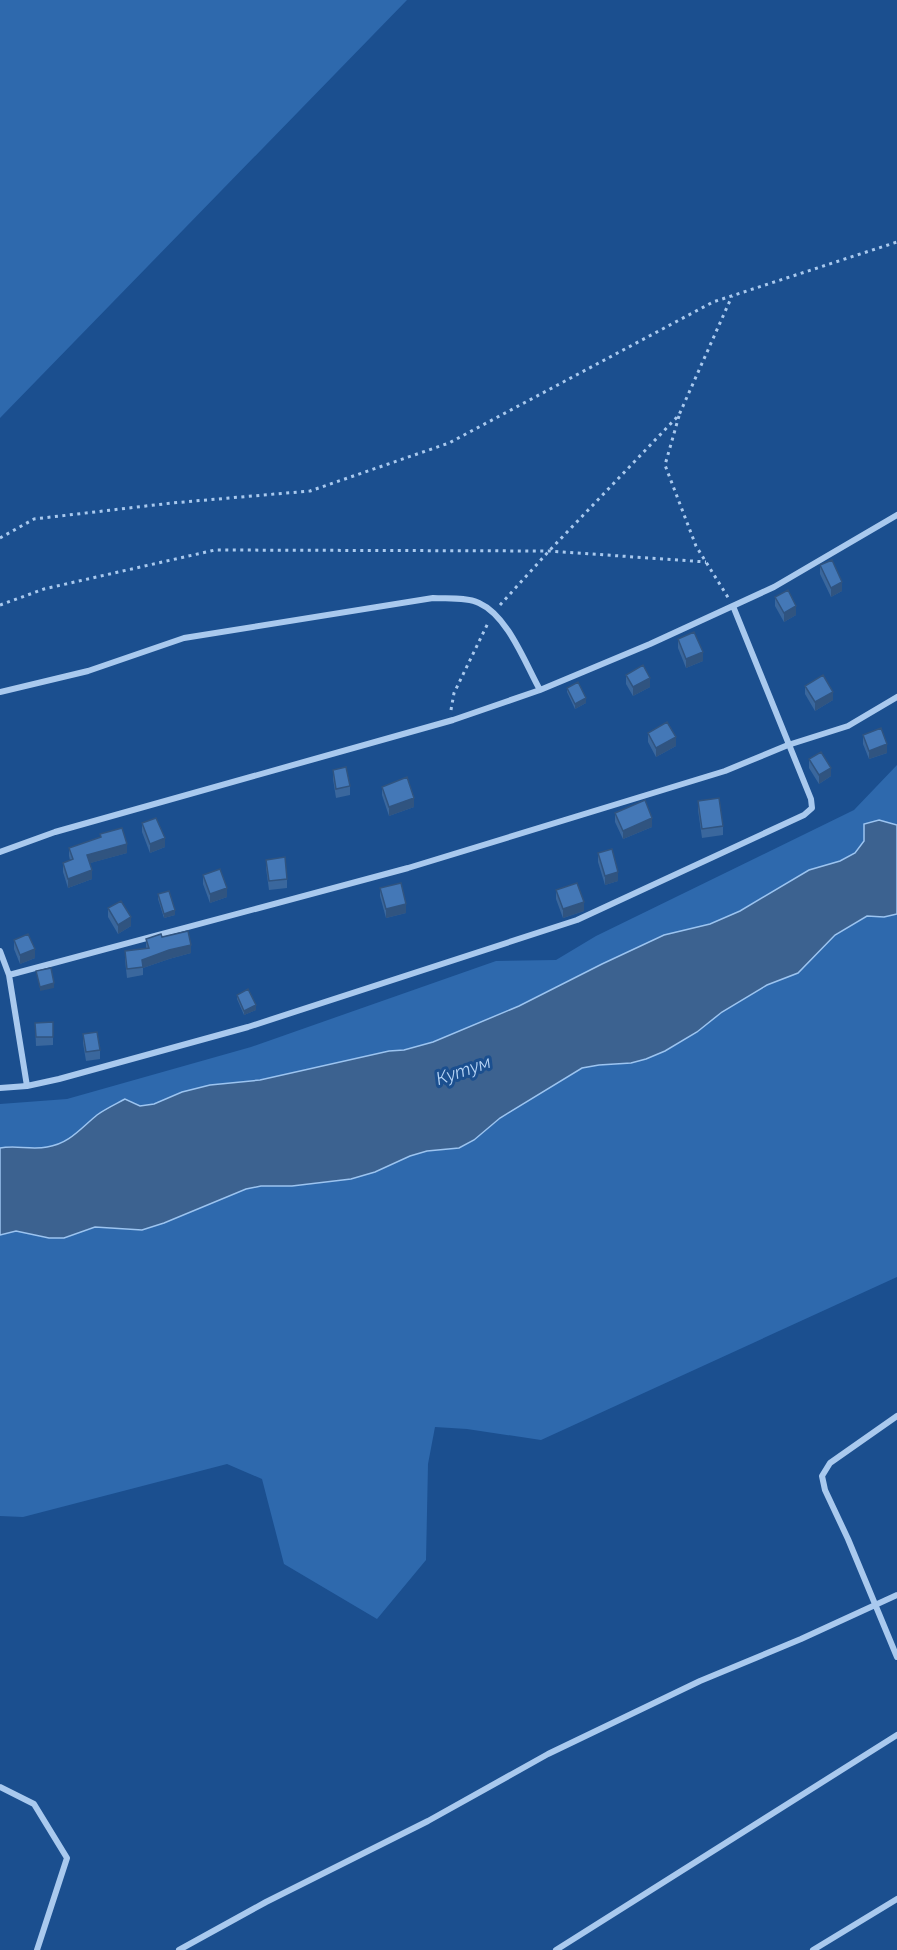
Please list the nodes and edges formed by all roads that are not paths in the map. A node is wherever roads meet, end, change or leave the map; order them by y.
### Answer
1 (897, 515) edge
2 (733, 606) junction
3 (540, 690) junction
4 (0, 692) edge
5 (897, 697) edge
6 (788, 745) junction
7 (0, 852) edge
8 (0, 951) edge
9 (9, 975) junction
10 (27, 1086) junction
11 (0, 1088) edge
12 (897, 1416) edge
13 (897, 1595) edge
14 (875, 1605) junction
15 (897, 1657) edge
16 (897, 1735) edge
17 (0, 1787) edge
18 (897, 1899) edge
19 (37, 1950) edge
20 (179, 1950) edge
21 (556, 1950) edge
22 (813, 1950) edge

1 - 2 street
2 - 3 street
2 - 6 street
3 - 4 street
3 - 7 street
5 - 6 street
6 - 9 street
6 - 10 street
8 - 9 street
9 - 10 street
10 - 11 street
12 - 14 street
13 - 14 street
14 - 15 street
14 - 20 street
16 - 21 street
17 - 19 street
18 - 22 street

